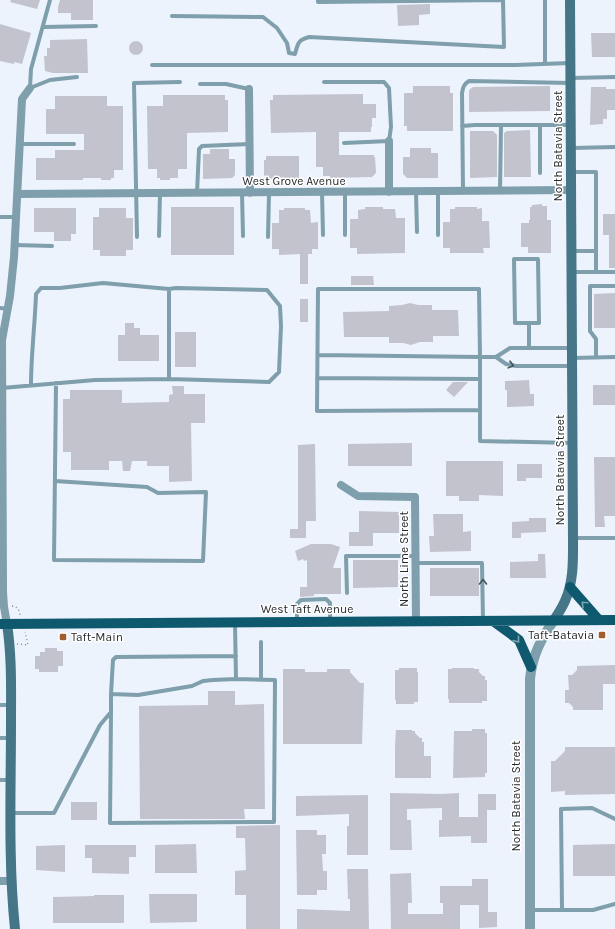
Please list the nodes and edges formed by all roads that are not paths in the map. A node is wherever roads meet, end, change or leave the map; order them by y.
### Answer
1 (50, 0) edge
2 (318, 0) edge
3 (503, 0) edge
4 (545, 0) edge
5 (570, 0) edge
6 (172, 16) dead end
7 (96, 26) dead end
8 (43, 27) junction
9 (545, 63) junction
10 (571, 63) junction
11 (152, 65) dead end
12 (77, 77) dead end
13 (615, 77) edge
14 (571, 80) junction
15 (180, 82) dead end
16 (324, 82) dead end
17 (200, 84) dead end
18 (30, 88) junction
19 (249, 89) joint
20 (501, 125) junction
21 (540, 125) junction
22 (571, 125) junction
23 (462, 126) junction
24 (389, 141) junction
25 (21, 144) junction
26 (74, 144) dead end
27 (250, 144) junction
28 (344, 144) dead end
29 (615, 147) edge
30 (571, 148) junction
31 (571, 172) junction
32 (540, 173) dead end
33 (571, 190) junction
34 (438, 191) junction
35 (463, 191) junction
36 (500, 191) junction
37 (322, 192) junction
38 (389, 192) junction
39 (416, 192) junction
40 (136, 193) junction
41 (160, 193) junction
42 (197, 193) junction
43 (246, 193) junction
44 (268, 193) junction
45 (345, 193) junction
46 (18, 194) junction
47 (0, 217) edge
48 (16, 217) junction
49 (417, 232) dead end
50 (323, 235) dead end
51 (345, 235) dead end
52 (438, 235) dead end
53 (159, 236) dead end
54 (243, 236) dead end
55 (137, 237) dead end
56 (268, 237) dead end
57 (15, 245) junction
58 (52, 246) dead end
59 (572, 251) junction
60 (596, 251) junction
61 (572, 272) junction
62 (596, 272) junction
63 (615, 272) edge
64 (615, 286) edge
65 (169, 289) junction
66 (4, 308) edge
67 (529, 323) junction
68 (529, 348) junction
69 (318, 355) junction
70 (480, 357) junction
71 (496, 357) junction
72 (572, 357) junction
73 (596, 357) junction
74 (615, 357) edge
75 (317, 378) junction
76 (169, 379) junction
77 (479, 379) junction
78 (56, 383) junction
79 (31, 386) junction
80 (2, 388) junction
81 (480, 410) junction
82 (1, 442) edge
83 (572, 443) junction
84 (55, 481) junction
85 (341, 485) dead end
86 (573, 538) junction
87 (615, 538) edge
88 (1, 542) edge
89 (415, 559) junction
90 (2, 567) edge
91 (570, 587) junction
92 (2, 592) edge
93 (347, 593) dead end
94 (554, 620) junction
95 (599, 620) junction
96 (615, 620) edge
97 (416, 621) junction
98 (488, 621) junction
99 (297, 622) junction
100 (330, 622) junction
101 (235, 623) junction
102 (4, 624) edge
103 (261, 642) dead end
104 (236, 656) junction
105 (531, 667) junction
106 (236, 679) junction
107 (261, 680) junction
108 (111, 694) junction
109 (0, 705) edge
110 (11, 705) junction
111 (111, 712) junction
112 (0, 738) edge
113 (11, 738) junction
114 (0, 780) edge
115 (11, 780) junction
116 (11, 813) junction
117 (615, 819) edge
118 (11, 881) junction
119 (0, 882) edge
120 (615, 904) edge
121 (530, 910) junction
122 (562, 910) junction
123 (15, 929) edge
124 (530, 929) edge

1 - 8 lane
2 - 3 lane
3 - 6 lane
4 - 9 lane
5 - 10 main road, North Batavia Street
7 - 8 lane
8 - 18 lane
9 - 10 lane
9 - 11 lane
10 - 14 main road, North Batavia Street
12 - 18 lane
13 - 14 lane
14 - 22 main road, North Batavia Street
14 - 23 lane
15 - 40 lane
16 - 24 lane
17 - 19 lane
18 - 25 street
19 - 27 street
20 - 21 lane
20 - 23 lane
20 - 36 lane
21 - 22 lane
21 - 32 lane
22 - 30 main road, North Batavia Street
23 - 35 lane
24 - 28 lane
24 - 38 street
25 - 26 lane
25 - 46 street
27 - 42 lane
27 - 43 street
29 - 30 lane
30 - 31 main road, North Batavia Street
31 - 33 main road, North Batavia Street
31 - 60 lane
33 - 36 street, West Grove Avenue
33 - 59 main road, North Batavia Street
34 - 35 street, West Grove Avenue
34 - 39 street, West Grove Avenue
34 - 52 lane
35 - 36 street, West Grove Avenue
37 - 44 street, West Grove Avenue
37 - 45 street, West Grove Avenue
37 - 50 lane
38 - 39 street, West Grove Avenue
38 - 45 street, West Grove Avenue
39 - 49 lane
40 - 41 street, West Grove Avenue
40 - 46 street, West Grove Avenue
40 - 55 lane
41 - 42 street, West Grove Avenue
41 - 53 lane
42 - 43 street, West Grove Avenue
43 - 44 street, West Grove Avenue
43 - 54 lane
44 - 56 lane
45 - 51 lane
46 - 48 street
47 - 48 lane
48 - 57 street
57 - 58 lane
57 - 66 street
59 - 60 lane
59 - 61 main road, North Batavia Street
60 - 62 lane
61 - 62 lane
61 - 72 main road, North Batavia Street
62 - 63 lane
64 - 73 lane
65 - 76 lane
65 - 76 lane
65 - 79 lane
66 - 80 street
67 - 67 lane
67 - 68 lane
68 - 71 lane
68 - 72 lane
69 - 70 lane
69 - 70 lane
69 - 75 lane
70 - 71 lane
70 - 77 lane
71 -> 72 lane
72 - 73 lane
72 - 83 main road, North Batavia Street
73 - 74 lane
75 - 77 lane
75 - 81 lane
76 - 78 lane
77 - 81 lane
78 - 79 lane
78 - 84 lane
79 - 80 lane
80 - 82 street
81 - 83 lane
82 - 88 street
83 - 86 main road, North Batavia Street
84 - 84 lane
85 - 89 street, North Lime Street
86 - 87 lane
86 - 91 main road, North Batavia Street
88 - 90 street
89 - 93 lane
89 - 97 street, North Lime Street
98 -> 89 lane
90 - 92 street
91 - 94 main road, North Batavia Street
95 -> 91 main road
92 - 102 street
94 - 95 main road, West Taft Avenue
94 - 98 main road, West Taft Avenue
94 - 105 street, North Batavia Street
95 - 96 main road, West Taft Avenue
97 - 98 main road, West Taft Avenue
97 - 100 main road, West Taft Avenue
98 -> 105 main road
99 - 100 main road, West Taft Avenue
99 - 100 lane
99 - 101 main road, West Taft Avenue
101 - 102 main road, West Taft Avenue
101 - 104 lane
102 - 110 main road
103 - 107 lane
104 - 106 lane
104 - 108 lane
105 - 121 street, North Batavia Street
106 - 107 lane
106 - 108 lane
107 - 111 lane
108 - 111 lane
109 - 110 lane
110 - 113 main road
111 - 116 lane
112 - 113 lane
113 - 115 main road
114 - 115 lane
115 - 116 main road
116 - 118 main road
117 - 122 lane
118 - 119 street
118 - 123 main road
120 - 122 lane
121 - 122 lane
121 - 124 street, North Batavia Street

